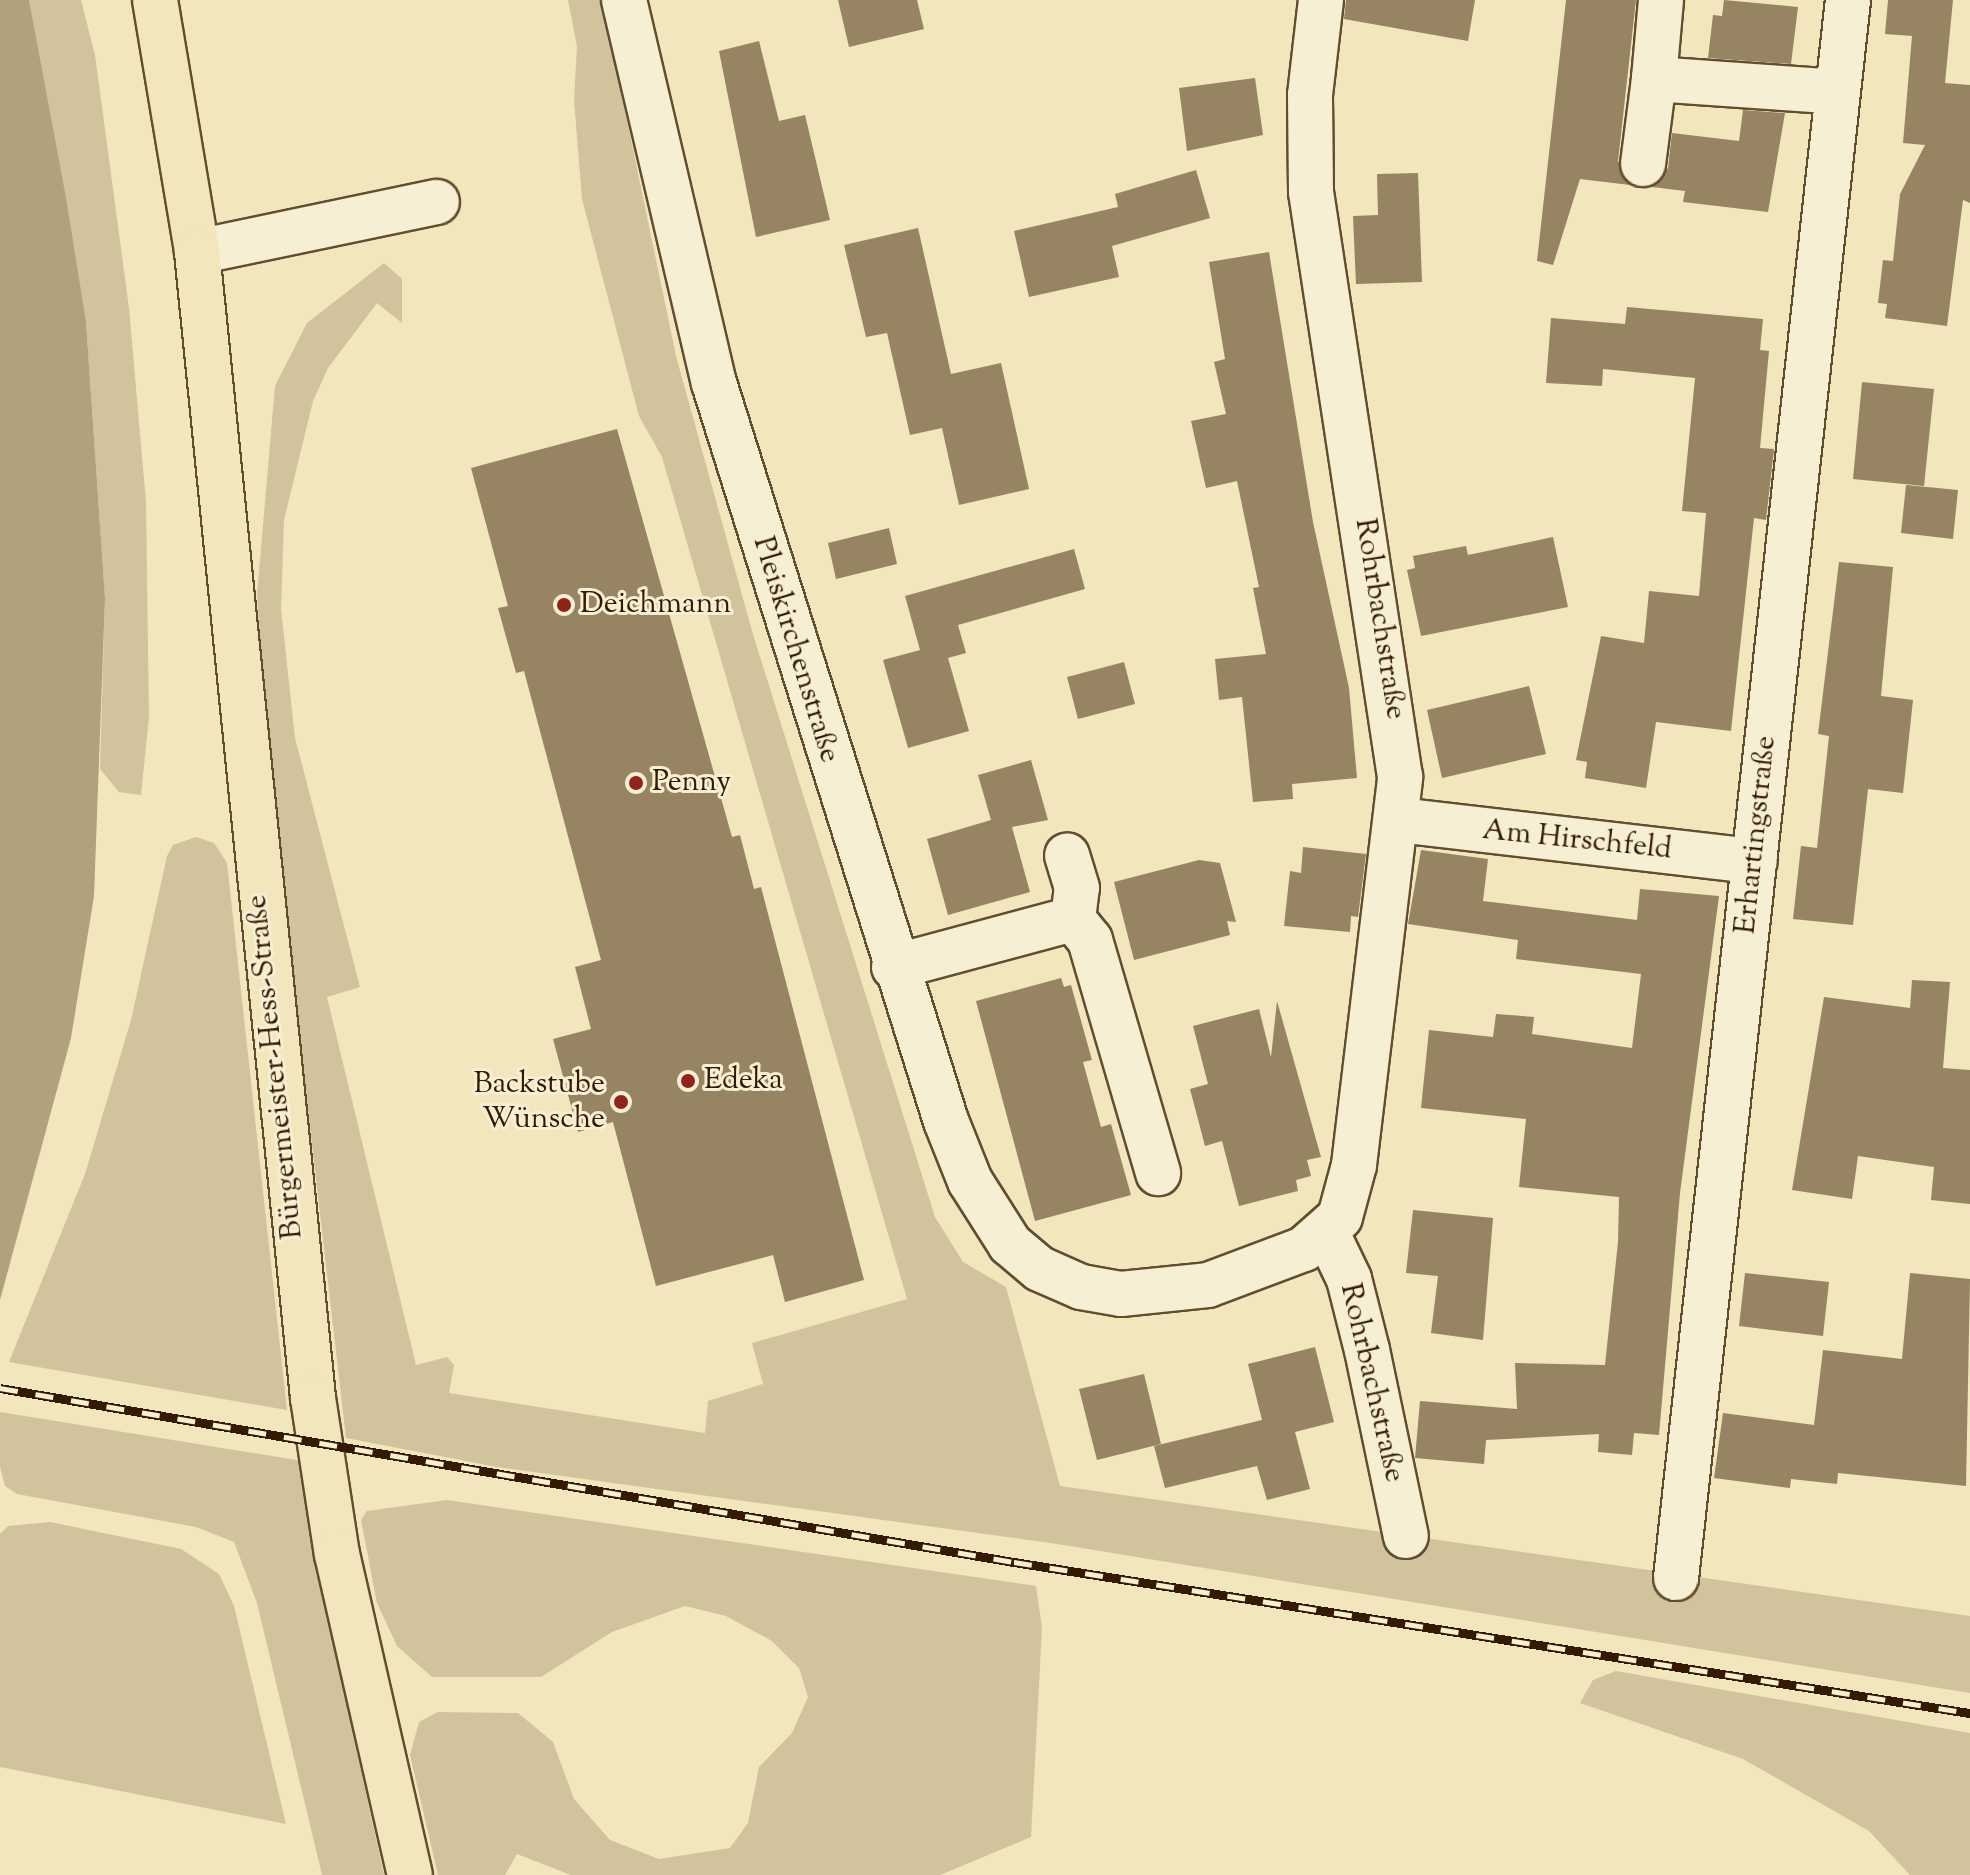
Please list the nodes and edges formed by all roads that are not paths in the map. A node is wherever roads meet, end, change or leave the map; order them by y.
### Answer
1 (155, 0) edge
2 (624, 0) edge
3 (1321, 0) edge
4 (1661, 0) edge
5 (1848, 0) edge
6 (1654, 79) junction
7 (1838, 92) junction
8 (1643, 164) dead end
9 (437, 202) dead end
10 (197, 252) junction
11 (1398, 820) junction
12 (1067, 856) dead end
13 (1755, 861) junction
14 (1073, 919) junction
15 (894, 967) junction
16 (1158, 1173) dead end
17 (1327, 1233) junction
18 (1406, 1536) dead end
19 (1676, 1578) dead end
20 (410, 1875) edge

1 - 10 main road, Bürgermeister-Hess-Straße
2 - 15 street, Pleiskirchenstraße
3 - 11 street, Rohrbachstraße
4 - 6 street
5 - 7 street, Erhartingstraße
6 - 7 street
6 - 8 street
7 - 13 street, Erhartingstraße
9 - 10 street
10 - 20 main road, Bürgermeister-Hess-Straße
11 - 13 street, Am Hirschfeld
11 - 17 street, Rohrbachstraße
12 - 14 street
13 - 19 street, Erhartingstraße
14 - 15 street
14 - 16 street
15 - 17 street, Pleiskirchenstraße
17 - 18 street, Rohrbachstraße

